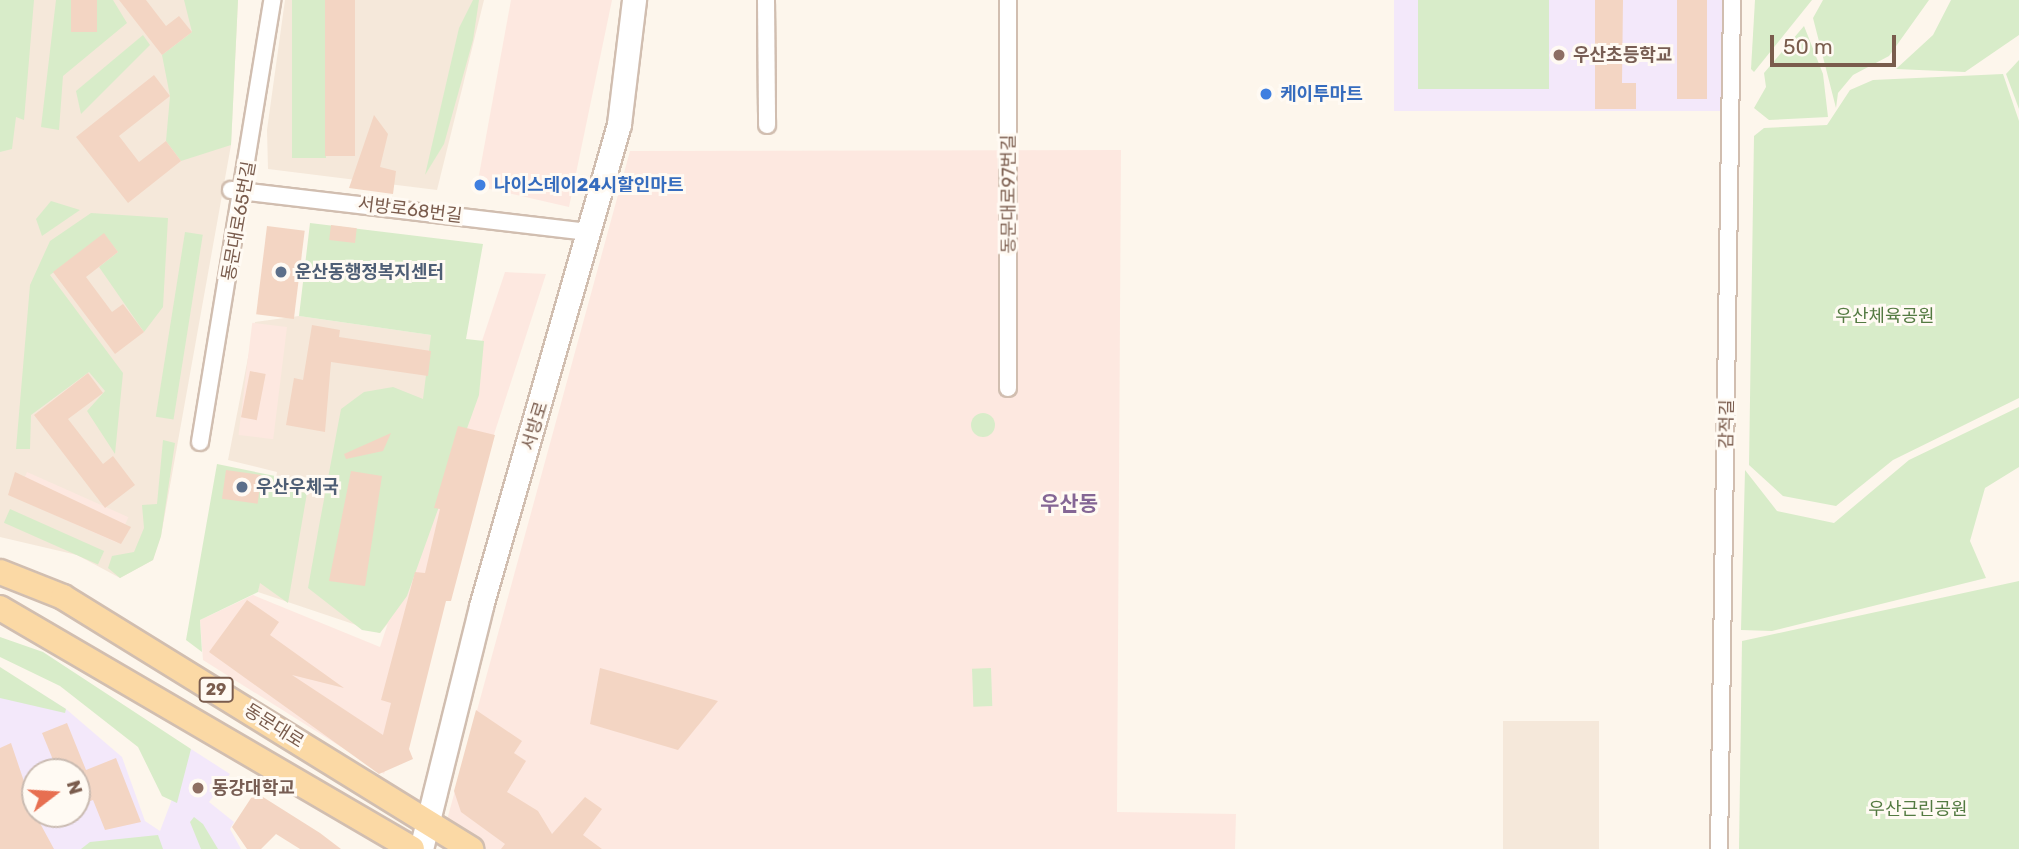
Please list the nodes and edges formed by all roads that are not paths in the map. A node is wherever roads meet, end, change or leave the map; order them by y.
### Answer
1 (272, 0) edge
2 (634, 0) edge
3 (766, 0) edge
4 (1008, 0) edge
5 (1732, 0) edge
6 (767, 125) dead end
7 (238, 191) junction
8 (589, 232) junction
9 (1008, 388) dead end
10 (200, 442) dead end
11 (0, 572) edge
12 (0, 608) edge
13 (427, 820) junction
14 (412, 849) edge
15 (421, 849) edge
16 (471, 849) edge
17 (1719, 849) edge

1 - 7 street, 동문대로65번길
2 - 8 main road, 서방로
3 - 6 street
4 - 9 street, 동문대로97번길
5 - 17 street, 감적길
7 - 8 street, 서방로68번길
7 - 10 street, 동문대로65번길
8 - 13 main road, 서방로
11 - 13 main road, 동문대로 / 29
12 - 14 main road, 동문대로 / 29
13 - 15 main road, 서방로
13 - 16 main road, 동문대로 / 29

